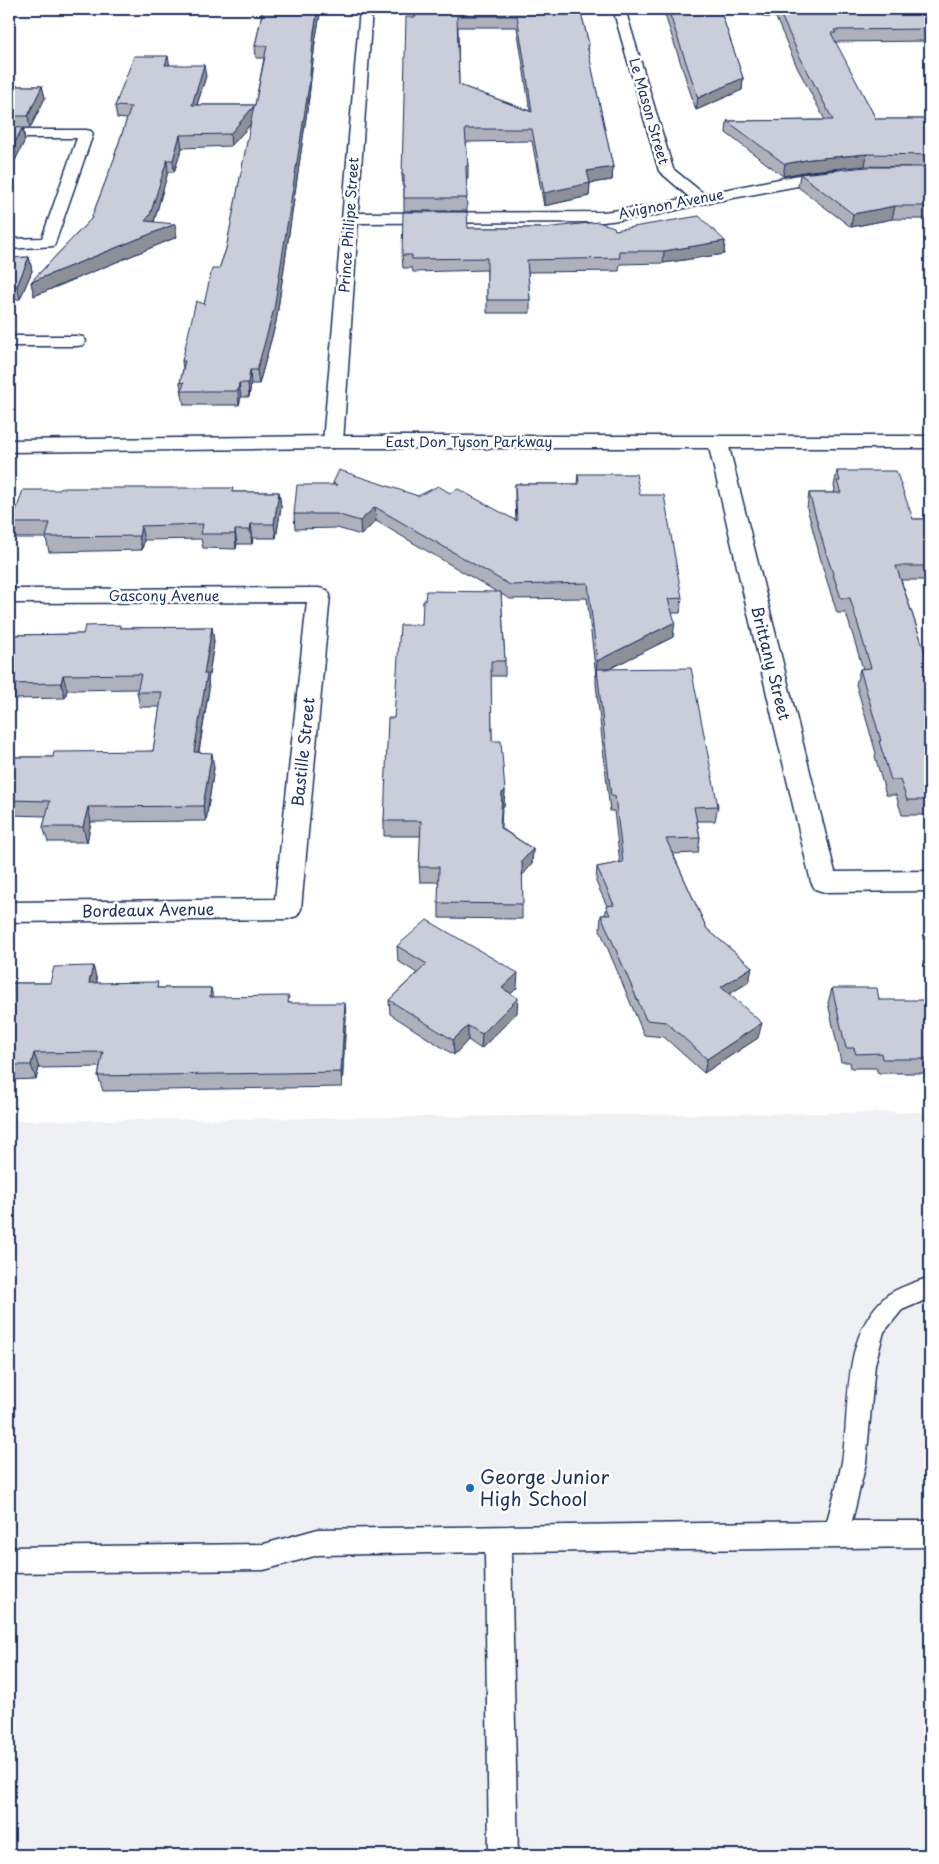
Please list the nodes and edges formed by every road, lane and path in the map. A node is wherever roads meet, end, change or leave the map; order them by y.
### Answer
1 (366, 9) edge
2 (619, 9) edge
3 (765, 12) dead end
4 (823, 12) edge
5 (9, 134) edge
6 (848, 174) edge
7 (701, 199) junction
8 (350, 218) junction
9 (9, 244) edge
10 (9, 341) edge
11 (77, 341) dead end
12 (333, 442) junction
13 (930, 442) edge
14 (718, 443) junction
15 (9, 446) edge
16 (319, 595) joint
17 (9, 596) edge
18 (930, 881) edge
19 (287, 909) joint
20 (9, 912) edge
21 (930, 1287) edge
22 (836, 1534) junction
23 (930, 1534) edge
24 (498, 1540) junction
25 (9, 1560) edge
26 (504, 1855) edge

1 - 8 street, Prince Philipe Street
2 - 7 street, Le Mason Street
3 - 4 street
5 - 9 street
6 - 7 street, Avignon Avenue
7 - 8 street, Avignon Avenue
8 - 12 street, Prince Philipe Street
10 - 11 street
12 - 14 street, East Don Tyson Parkway
12 - 15 street, East Don Tyson Parkway
13 - 14 street, East Don Tyson Parkway
14 - 18 street, Brittany Street
16 - 17 street, Gascony Avenue
16 - 19 street, Bastille Street
19 - 20 street, Bordeaux Avenue
21 - 22 lane
22 - 23 lane
22 - 24 lane
24 - 25 lane
24 - 26 lane

